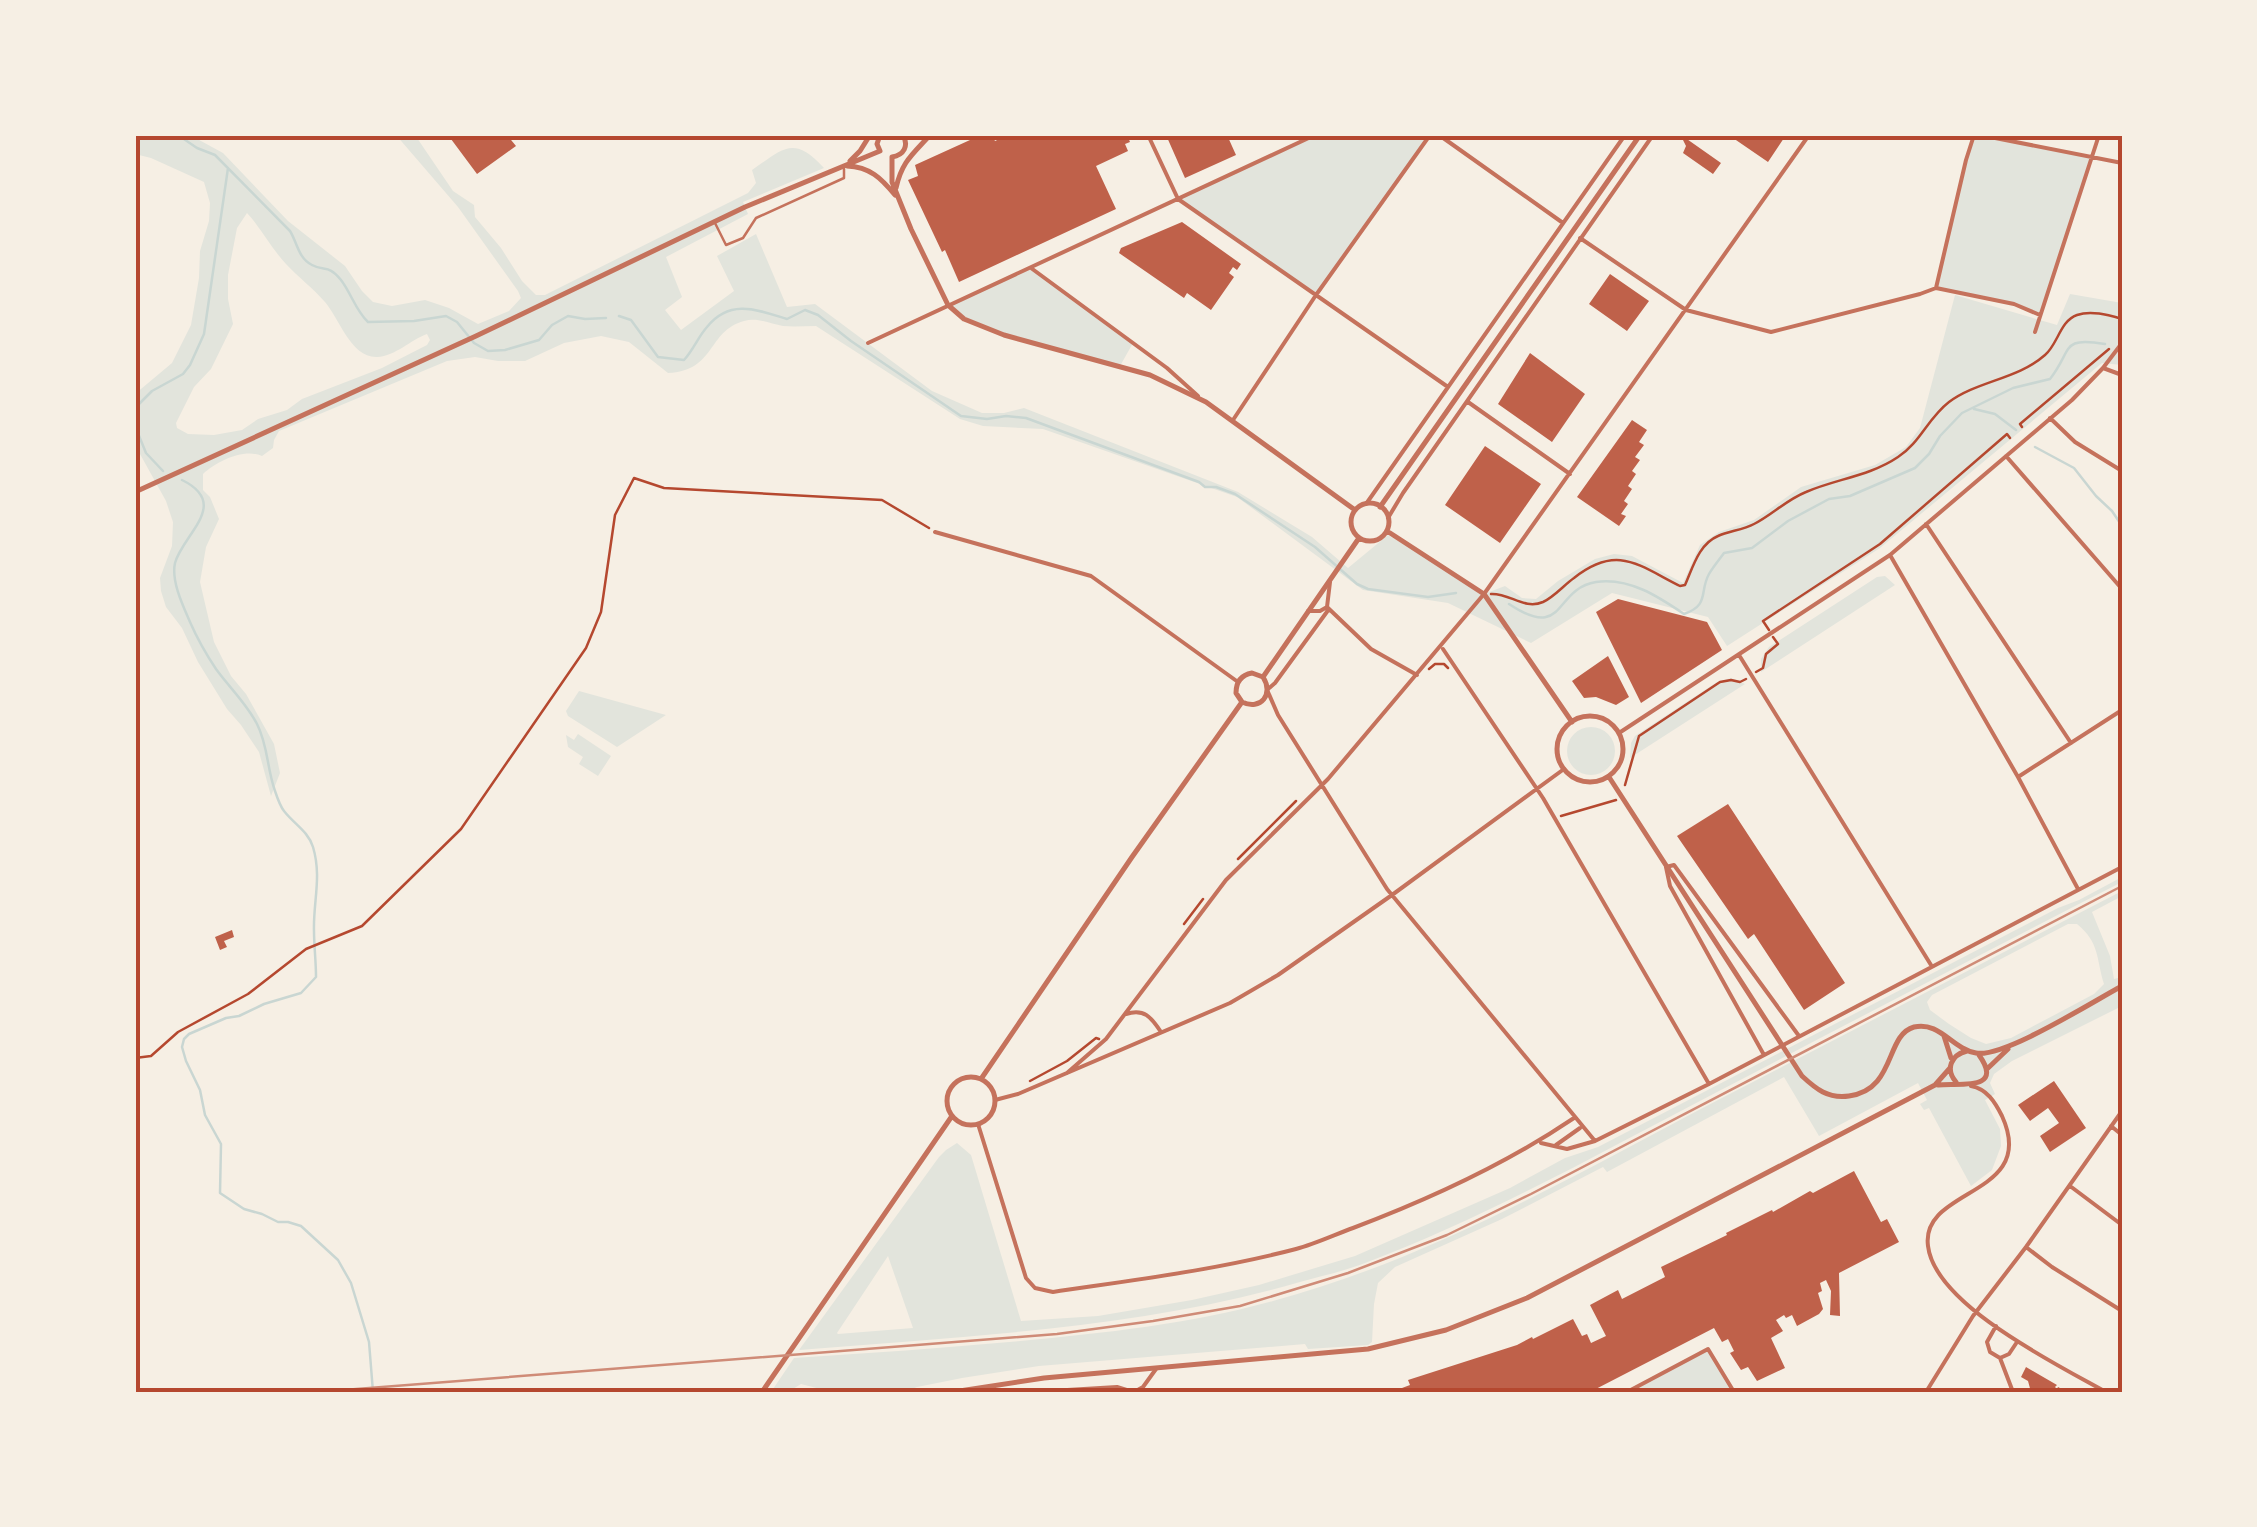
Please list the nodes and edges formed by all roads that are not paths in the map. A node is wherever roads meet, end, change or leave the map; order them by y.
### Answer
1 (870, 135) edge
2 (880, 135) edge
3 (938, 135) edge
4 (1148, 135) edge
5 (1315, 135) edge
6 (1430, 135) edge
7 (1439, 135) edge
8 (1626, 135) edge
9 (1640, 135) edge
10 (1653, 135) edge
11 (1809, 135) edge
12 (1977, 135) edge
13 (2099, 135) edge
14 (906, 136) edge
15 (927, 138) edge
16 (880, 151) junction
17 (2091, 157) junction
18 (892, 158) junction
19 (2122, 163) edge
20 (844, 166) junction
21 (895, 191) junction
22 (1178, 199) junction
23 (898, 200) junction
24 (715, 222) junction
25 (1563, 223) junction
26 (1580, 238) junction
27 (1030, 267) junction
28 (1936, 288) junction
29 (1316, 295) junction
30 (948, 305) junction
31 (1686, 310) junction
32 (2040, 314) junction
33 (2035, 332) dead end
34 (868, 343) dead end
35 (2120, 346) edge
36 (2103, 368) junction
37 (2122, 375) edge
38 (1449, 388) junction
39 (1206, 402) junction
40 (1468, 402) junction
41 (2050, 418) junction
42 (1232, 420) junction
43 (2006, 456) junction
44 (2122, 470) edge
45 (1570, 474) junction
46 (135, 492) edge
47 (1366, 504) junction
48 (1380, 507) junction
49 (1355, 510) junction
50 (1388, 518) junction
51 (1926, 524) junction
52 (1386, 531) junction
53 (935, 532) road end
54 (1359, 538) junction
55 (1890, 555) junction
56 (1330, 578) junction
57 (2122, 589) edge
58 (1484, 594) junction
59 (1328, 608) junction
60 (1308, 611) junction
61 (1441, 647) junction
62 (1739, 655) junction
63 (1418, 674) junction
64 (1262, 677) junction
65 (1238, 682) junction
66 (1268, 690) junction
67 (1242, 702) junction
68 (1262, 702) junction
69 (2122, 710) edge
70 (1278, 715) junction
71 (1572, 722) junction
72 (1619, 732) junction
73 (2071, 743) junction
74 (1564, 769) junction
75 (1609, 777) junction
76 (2018, 777) junction
77 (1322, 785) junction
78 (1536, 788) junction
79 (1666, 866) junction
80 (2122, 866) edge
81 (2078, 889) junction
82 (1392, 895) junction
83 (1931, 965) junction
84 (2122, 986) edge
85 (1126, 1014) junction
86 (1162, 1033) junction
87 (1943, 1033) junction
88 (1799, 1036) junction
89 (2010, 1047) junction
90 (1967, 1051) junction
91 (1976, 1054) junction
92 (1764, 1055) junction
93 (1951, 1064) junction
94 (1985, 1073) junction
95 (1067, 1074) junction
96 (981, 1079) junction
97 (1710, 1084) junction
98 (1959, 1084) junction
99 (1935, 1085) junction
100 (1971, 1086) junction
101 (1990, 1097) junction
102 (995, 1100) junction
103 (2122, 1111) edge
104 (952, 1116) junction
105 (1574, 1118) junction
106 (978, 1124) junction
107 (2111, 1126) junction
108 (1582, 1127) junction
109 (2122, 1136) edge
110 (1538, 1142) junction
111 (1595, 1142) junction
112 (1556, 1145) junction
113 (2068, 1186) junction
114 (2122, 1225) edge
115 (2026, 1246) junction
116 (1976, 1311) junction
117 (2122, 1311) edge
118 (1996, 1326) junction
119 (2018, 1341) junction
120 (2000, 1358) junction
121 (1156, 1370) junction
122 (1932, 1386) junction
123 (762, 1392) edge
124 (952, 1392) edge
125 (1034, 1392) edge
126 (1133, 1392) edge
127 (1627, 1392) edge
128 (1734, 1392) edge
129 (1926, 1392) edge
130 (1938, 1392) edge
131 (2012, 1392) edge
132 (2106, 1392) edge

1 - 20 street
2 - 16 street
3 - 15 street
4 - 22 street
5 - 22 street
6 - 29 street
7 - 25 street
8 - 25 street
9 - 48 street
10 - 26 street
11 - 31 street
12 - 17 street
12 - 28 street
13 - 17 street
14 - 18 street
15 - 21 street
16 - 18 street
16 - 20 street
17 - 19 street
17 - 32 street
18 - 21 street
20 - 23 street
20 - 24 street
20 - 24 lane
21 - 23 street
22 - 27 street
22 - 29 street
23 - 30 street
24 - 46 street
25 - 38 street
26 - 31 street
26 - 40 street
27 - 30 street
27 - 39 street
28 - 31 street
28 - 32 street
29 - 38 street
29 - 42 street
30 - 34 street
30 - 39 street
31 - 45 street
32 - 33 street
35 - 36 street
36 - 37 street
36 - 41 street
38 - 47 street
39 - 42 street
40 - 45 street
40 - 50 street
41 - 43 street
41 - 44 street
42 - 49 street
43 - 51 street
43 - 57 street
45 - 58 street
47 - 48 street
47 - 49 street
48 - 50 street
49 - 54 street
50 - 52 street
51 - 55 street
51 - 73 street
52 - 54 street
52 - 58 street
53 - 65 street
54 - 56 street
55 - 62 street
55 - 76 street
56 - 59 street
56 - 60 street
58 - 61 street
58 - 71 street
59 - 60 street
59 - 63 street
59 - 66 street
60 - 64 street
61 - 63 street
61 - 78 street
62 - 72 street
62 - 83 street
63 - 77 street
64 - 65 street
64 - 66 street
65 - 67 street
66 - 68 street
66 - 70 street
67 - 68 street
67 - 96 street
68 - 70 street
69 - 73 street
70 - 77 street
71 - 72 street
71 - 74 street
72 - 75 street
73 - 76 street
74 - 75 street
74 - 78 street
75 - 79 street
76 - 81 street
77 - 82 street
77 - 85 street
78 - 82 street
78 - 97 street
79 - 87 street
79 - 88 street
79 - 92 street
80 - 81 street
81 - 83 street
82 - 86 street
82 - 105 street
83 - 88 street
84 - 89 street
85 - 86 street
85 - 95 street
86 - 95 street
87 - 90 street
87 - 93 street
88 - 92 street
89 - 91 street
89 - 94 street
90 - 91 street
90 - 93 street
91 - 94 street
92 - 97 street
93 - 98 street
93 - 99 street
94 - 100 street
94 - 101 street
95 - 102 street
96 - 102 street
96 - 104 street
97 - 111 street
98 - 99 street
98 - 100 street
99 - 121 street
100 - 101 street
101 - 116 street
102 - 106 street
103 - 107 street
104 - 106 street
104 - 123 street
105 - 108 street
105 - 110 street
106 - 110 street
107 - 109 street
107 - 113 street
108 - 111 street
108 - 112 street
110 - 112 street
111 - 112 street
113 - 114 street
113 - 115 street
115 - 116 street
115 - 117 street
116 - 118 street
116 - 122 street
118 - 119 street
118 - 120 street
119 - 120 street
119 - 132 street
120 - 131 street
121 - 124 street
121 - 126 street
122 - 129 street
122 - 130 street
125 - 126 street
127 - 128 street

